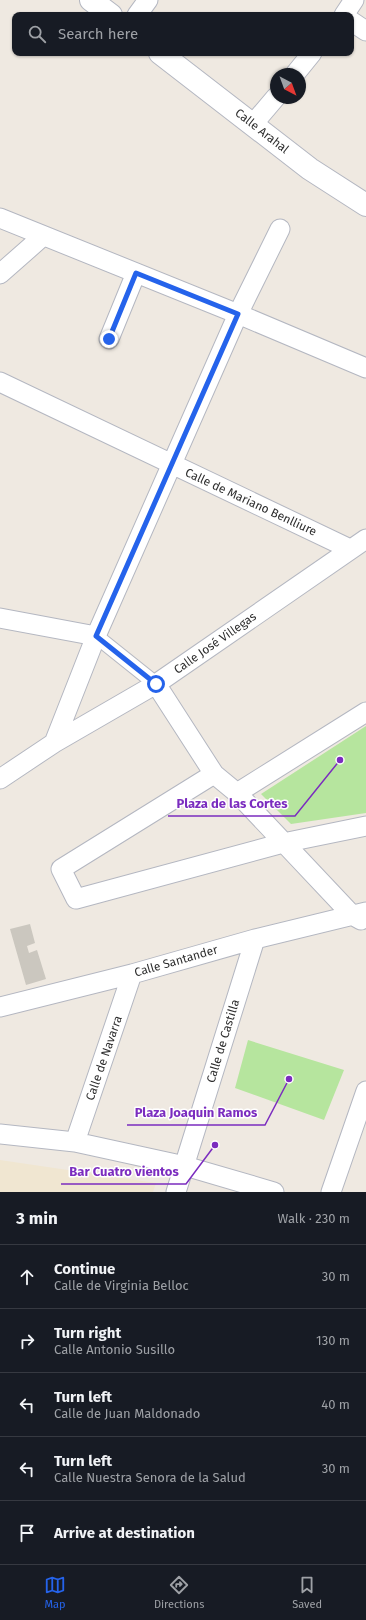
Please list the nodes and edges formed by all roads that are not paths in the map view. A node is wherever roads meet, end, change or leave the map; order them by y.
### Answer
1 (91, 0) edge
2 (148, 0) edge
3 (354, 0) edge
4 (107, 12) edge
5 (139, 12) edge
6 (346, 12) edge
7 (354, 23) edge
8 (366, 31) edge
9 (164, 56) edge
10 (310, 56) edge
11 (300, 68) edge
12 (270, 104) edge
13 (254, 124) junction
14 (366, 205) edge
15 (0, 218) edge
16 (280, 229) dead end
17 (43, 236) junction
18 (136, 273) junction
19 (0, 274) edge
20 (238, 314) junction
21 (109, 339) dead end
22 (366, 368) edge
23 (0, 382) edge
24 (172, 464) junction
25 (366, 539) edge
26 (350, 549) junction
27 (0, 618) edge
28 (96, 636) junction
29 (156, 684) junction
30 (366, 712) edge
31 (54, 743) junction
32 (214, 774) junction
33 (0, 779) edge
34 (237, 793) junction
35 (366, 826) edge
36 (283, 843) junction
37 (361, 916) edge
38 (255, 939) junction
39 (132, 974) junction
40 (0, 1007) edge
41 (366, 1091) edge
42 (0, 1134) edge
43 (75, 1142) junction
44 (185, 1166) junction
45 (176, 1192) edge
46 (274, 1192) edge
47 (331, 1192) edge

1 - 4 street
2 - 5 street
3 - 6 street
7 - 8 street
9 - 13 street, Calle Arahal
10 - 11 street
12 - 13 street
13 - 14 street, Calle Arahal
15 - 17 street
16 - 20 street
17 - 18 street
17 - 19 street
18 - 20 street
18 - 21 street
20 - 22 street
20 - 24 street
23 - 24 street, Calle de Mariano Benlliure
24 - 26 street, Calle de Mariano Benlliure
24 - 28 street
25 - 26 street, Calle José Villegas
26 - 29 street, Calle José Villegas
27 - 28 street
28 - 29 street
28 - 31 street
29 - 31 street, Calle José Villegas
29 - 32 street
30 - 34 street
31 - 33 street, Calle José Villegas
32 - 34 street
32 - 36 street
34 - 36 street
35 - 36 street
36 - 37 street
37 - 38 street, Calle Santander
38 - 39 street, Calle Santander
38 - 44 street, Calle de Castilla
39 - 40 street, Calle Santander
39 - 43 street, Calle de Navarra
41 - 47 street
42 - 43 street
43 - 44 street
44 - 45 street, Calle de Castilla
44 - 46 street

